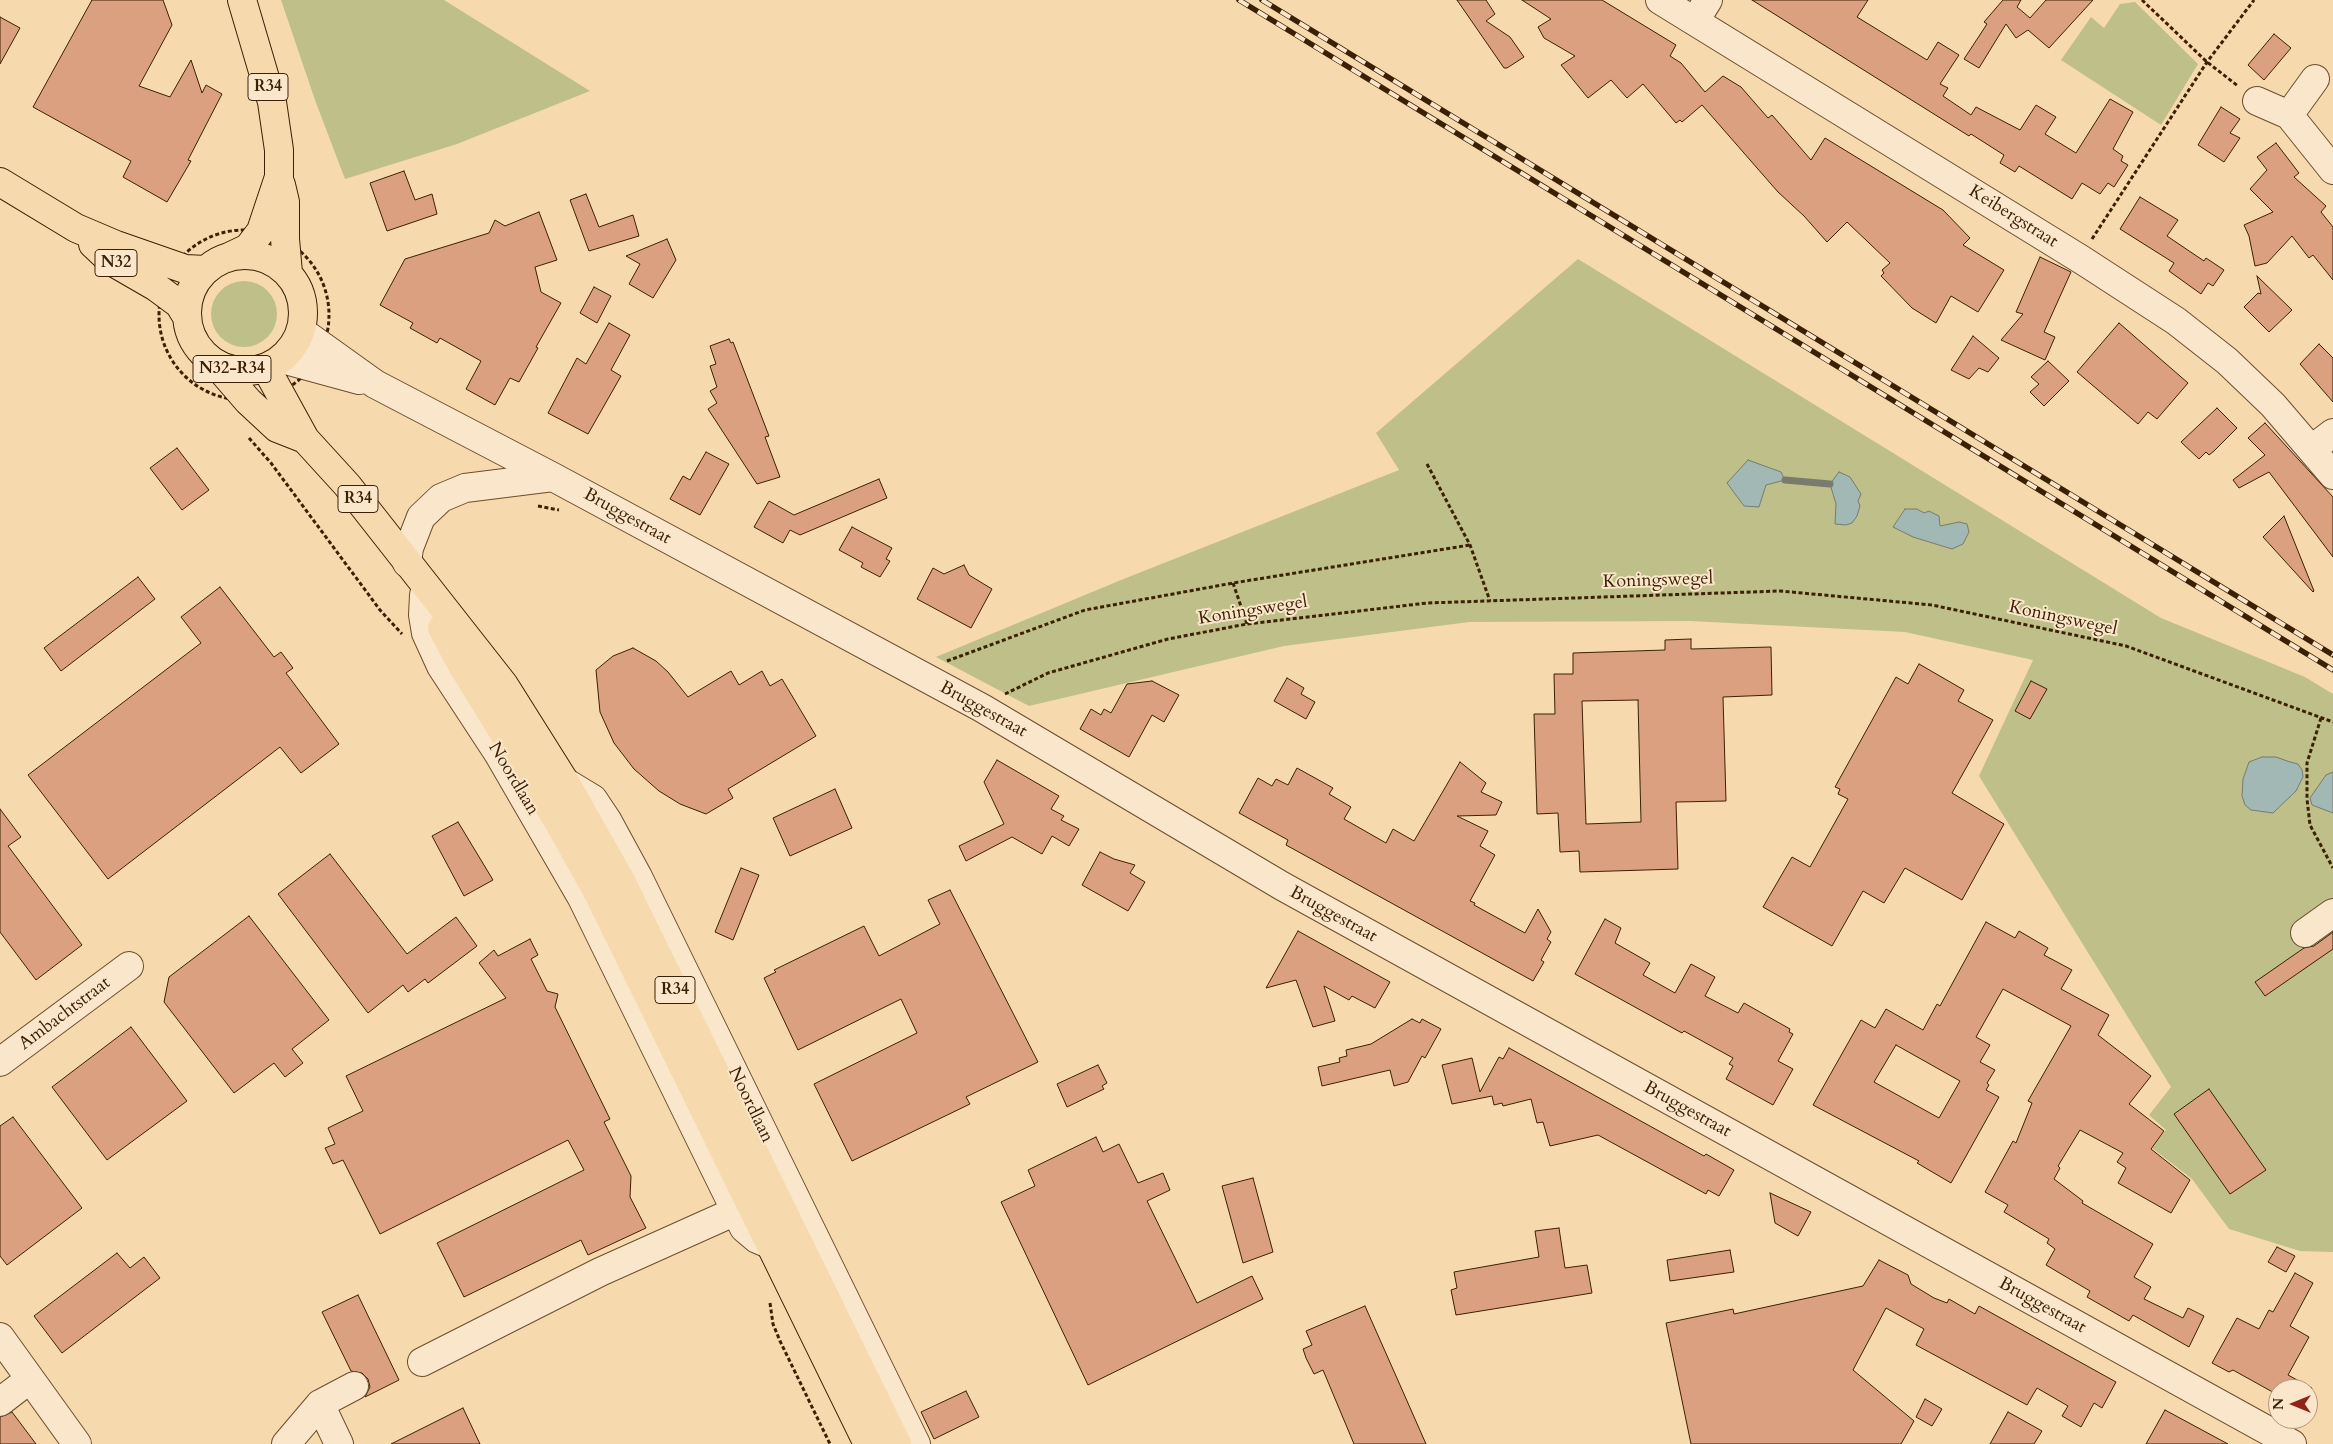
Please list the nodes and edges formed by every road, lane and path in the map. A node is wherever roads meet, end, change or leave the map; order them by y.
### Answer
1 (242, 0) edge
2 (1660, 0) edge
3 (2142, 0) edge
4 (2254, 0) edge
5 (1701, 11) edge
6 (2207, 62) junction
7 (2315, 79) dead end
8 (2256, 101) joint
9 (2289, 115) junction
10 (2333, 170) edge
11 (279, 177) junction
12 (0, 182) edge
13 (249, 220) dead end
14 (76, 228) junction
15 (247, 230) dead end
16 (2091, 239) dead end
17 (216, 264) junction
18 (288, 273) junction
19 (187, 318) junction
20 (301, 331) junction
21 (274, 363) junction
22 (216, 364) junction
23 (375, 384) junction
24 (216, 396) dead end
25 (222, 403) dead end
26 (243, 431) dead end
27 (305, 439) junction
28 (2323, 441) edge
29 (1427, 464) dead end
30 (2333, 475) edge
31 (553, 477) junction
32 (531, 505) dead end
33 (561, 510) dead end
34 (1470, 545) junction
35 (407, 563) junction
36 (1232, 583) junction
37 (424, 595) junction
38 (1490, 601) junction
39 (1247, 624) junction
40 (407, 640) dead end
41 (916, 673) junction
42 (982, 708) junction
43 (2321, 718) junction
44 (2333, 722) edge
45 (565, 782) junction
46 (2333, 868) edge
47 (2333, 913) edge
48 (2305, 933) dead end
49 (129, 966) dead end
50 (0, 1062) edge
51 (736, 1211) junction
52 (772, 1245) junction
53 (770, 1296) dead end
54 (0, 1337) edge
55 (422, 1362) dead end
56 (30, 1379) junction
57 (354, 1386) dead end
58 (0, 1402) edge
59 (320, 1404) junction
60 (77, 1444) edge
61 (286, 1444) edge
62 (339, 1444) edge
63 (830, 1444) edge
64 (868, 1444) edge
65 (897, 1444) edge
66 (916, 1444) edge
67 (2292, 1444) edge

1 - 11 main road, R34
2 - 5 street, Keibergstraat
3 - 6 path
4 - 6 path
5 - 28 street, Keibergstraat
6 - 8 path
6 - 16 path
7 - 9 street
8 - 9 street
9 - 10 street
11 - 17 main road, R34
11 - 18 main road, R34
12 - 14 main road, N32
13 - 15 path
14 - 17 main road, N32
14 - 19 main road, N32
17 - 18 main road, N32-R34
17 - 19 main road, N32-R34
18 - 20 main road, N32-R34
19 - 22 main road, N32-R34
20 - 21 main road, N32-R34
20 - 23 street, Bruggestraat
21 - 22 main road, N32-R34
21 - 23 street, Bruggestraat
21 - 27 main road, Noordlaan / R34
22 - 27 main road, Noordlaan / R34
23 - 31 street, Bruggestraat
24 - 25 path
26 - 40 path
27 - 35 main road, Noordlaan / R34
28 - 30 street, Keibergstraat
29 - 34 path
31 - 35 street
31 - 41 street, Bruggestraat
32 - 33 path
34 - 36 path
34 - 38 path
35 - 37 main road, Noordlaan / R34
35 - 45 main road, Noordlaan / R34
36 - 39 path
36 - 41 path
37 - 51 street, Noordlaan
37 - 52 main road, Noordlaan / R34
38 - 39 path, Koningswegel
38 - 43 path, Koningswegel
39 - 42 path, Koningswegel
41 - 42 street, Bruggestraat
42 - 67 street, Bruggestraat
43 - 44 path, Koningswegel
43 - 46 path
45 - 65 main road, Noordlaan / R34
45 - 66 street, Noordlaan
47 - 48 street
49 - 50 street, Ambachtstraat
51 - 52 street, Noordlaan
51 - 55 street
52 - 64 main road, Noordlaan / R34
53 - 63 path
54 - 56 street
56 - 58 street
56 - 60 street
57 - 59 street
59 - 61 street
59 - 62 street

